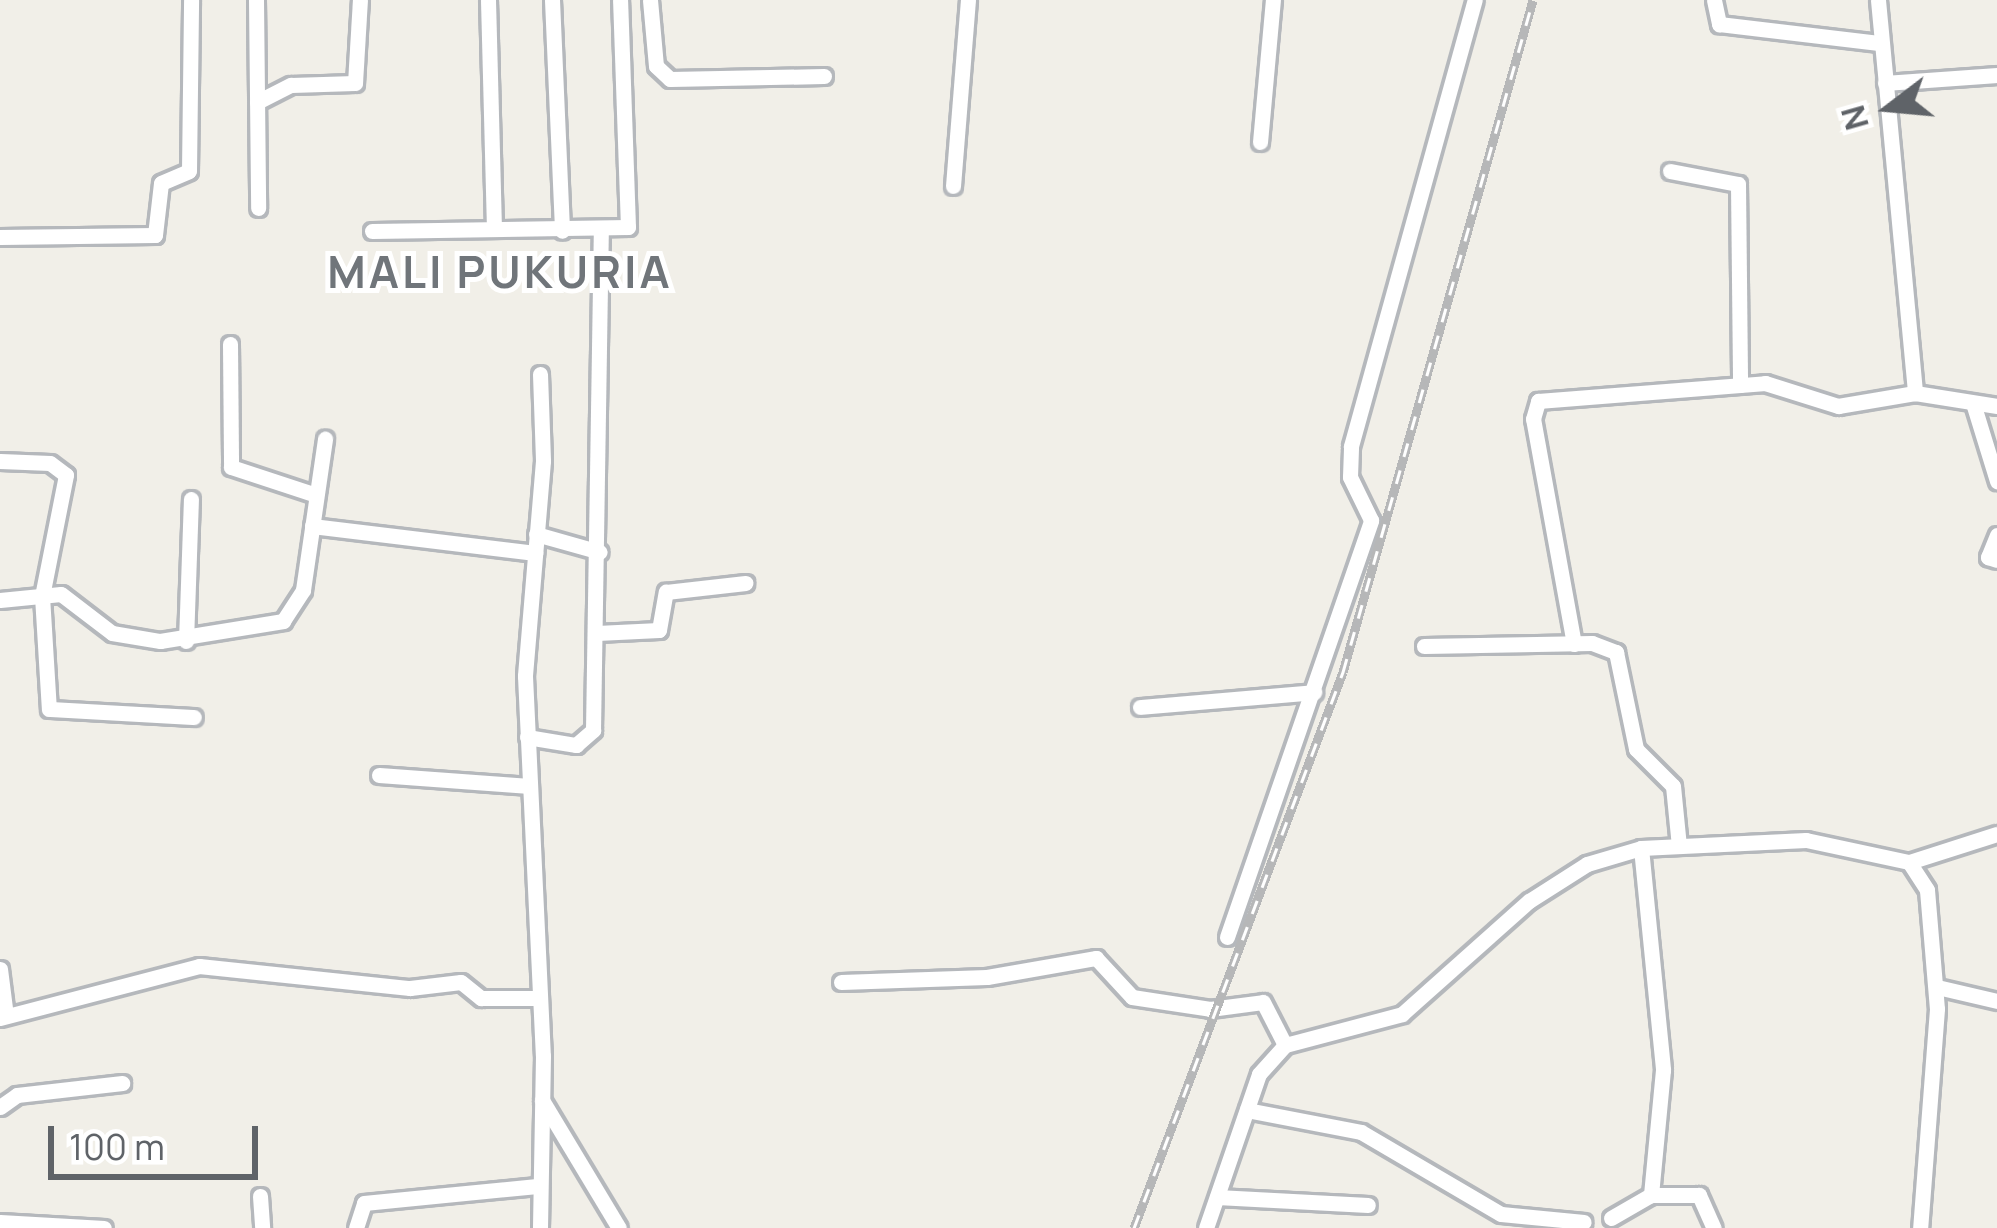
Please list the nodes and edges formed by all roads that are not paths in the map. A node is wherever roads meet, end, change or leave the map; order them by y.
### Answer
1 (191, 0) edge
2 (256, 0) edge
3 (360, 0) edge
4 (488, 0) edge
5 (552, 0) edge
6 (620, 0) edge
7 (650, 0) edge
8 (968, 0) edge
9 (1274, 0) edge
10 (1714, 0) edge
11 (1878, 0) edge
12 (1470, 1) edge
13 (1880, 43) junction
14 (1997, 75) edge
15 (824, 76) dead end
16 (1885, 83) junction
17 (257, 101) junction
18 (1260, 142) dead end
19 (1670, 171) dead end
20 (953, 186) dead end
21 (258, 208) dead end
22 (494, 229) junction
23 (372, 231) dead end
24 (562, 231) junction
25 (601, 232) junction
26 (0, 237) edge
27 (230, 344) dead end
28 (540, 374) dead end
29 (1740, 385) junction
30 (1915, 393) junction
31 (1973, 403) junction
32 (1997, 406) edge
33 (325, 439) dead end
34 (0, 461) edge
35 (1997, 481) edge
36 (316, 495) junction
37 (191, 500) dead end
38 (312, 526) junction
39 (536, 534) junction
40 (1997, 535) edge
41 (600, 552) junction
42 (535, 553) junction
43 (1997, 560) edge
44 (745, 583) dead end
45 (42, 596) junction
46 (0, 600) edge
47 (597, 633) junction
48 (186, 640) junction
49 (1574, 644) junction
50 (1424, 646) dead end
51 (1314, 692) junction
52 (1140, 707) dead end
53 (194, 717) dead end
54 (527, 737) junction
55 (380, 775) dead end
56 (530, 786) junction
57 (1997, 834) edge
58 (1679, 846) junction
59 (1642, 848) junction
60 (1909, 862) junction
61 (1227, 937) dead end
62 (0, 969) edge
63 (841, 982) dead end
64 (1937, 987) junction
65 (539, 998) junction
66 (1997, 1001) edge
67 (3, 1017) edge
68 (1285, 1045) junction
69 (122, 1083) dead end
70 (542, 1100) junction
71 (0, 1107) edge
72 (1247, 1110) junction
73 (537, 1186) junction
74 (260, 1196) dead end
75 (1651, 1196) junction
76 (1217, 1197) junction
77 (1368, 1205) dead end
78 (1611, 1218) dead end
79 (0, 1222) edge
80 (1584, 1222) dead end
81 (104, 1228) edge
82 (262, 1228) edge
83 (356, 1228) edge
84 (540, 1228) edge
85 (619, 1228) edge
86 (1206, 1228) edge
87 (1714, 1228) edge
88 (1920, 1228) edge

1 - 26 street
2 - 17 street
3 - 17 street
4 - 22 street
5 - 24 street
6 - 25 street
7 - 15 street
8 - 20 street
9 - 18 street
10 - 13 street
11 - 13 street
12 - 51 street
13 - 16 street
14 - 16 street
16 - 30 street
17 - 21 street
19 - 29 street
22 - 23 street
22 - 24 street
24 - 25 street
25 - 41 street
27 - 36 street
28 - 39 street
29 - 30 street
29 - 49 street
30 - 31 street
31 - 32 street
31 - 35 street
33 - 36 street
34 - 45 street
36 - 38 street
37 - 48 street
38 - 42 street
38 - 48 street
39 - 41 street
39 - 42 street
40 - 43 street
41 - 47 street
42 - 54 street
44 - 47 street
45 - 46 street
45 - 48 street
45 - 53 street
47 - 54 street
49 - 50 street
49 - 58 street
51 - 52 street
51 - 61 street
54 - 56 street
55 - 56 street
56 - 65 street
57 - 60 street
58 - 59 street
58 - 60 street
59 - 68 street
59 - 75 street
60 - 64 street
62 - 67 street
63 - 68 street
64 - 66 street
64 - 88 street
65 - 67 street
65 - 70 street
68 - 72 street
69 - 71 street
70 - 73 street
70 - 85 street
72 - 76 street
72 - 80 street
73 - 83 street
73 - 84 street
74 - 82 street
75 - 78 street
75 - 87 street
76 - 77 street
76 - 86 street
79 - 81 street

